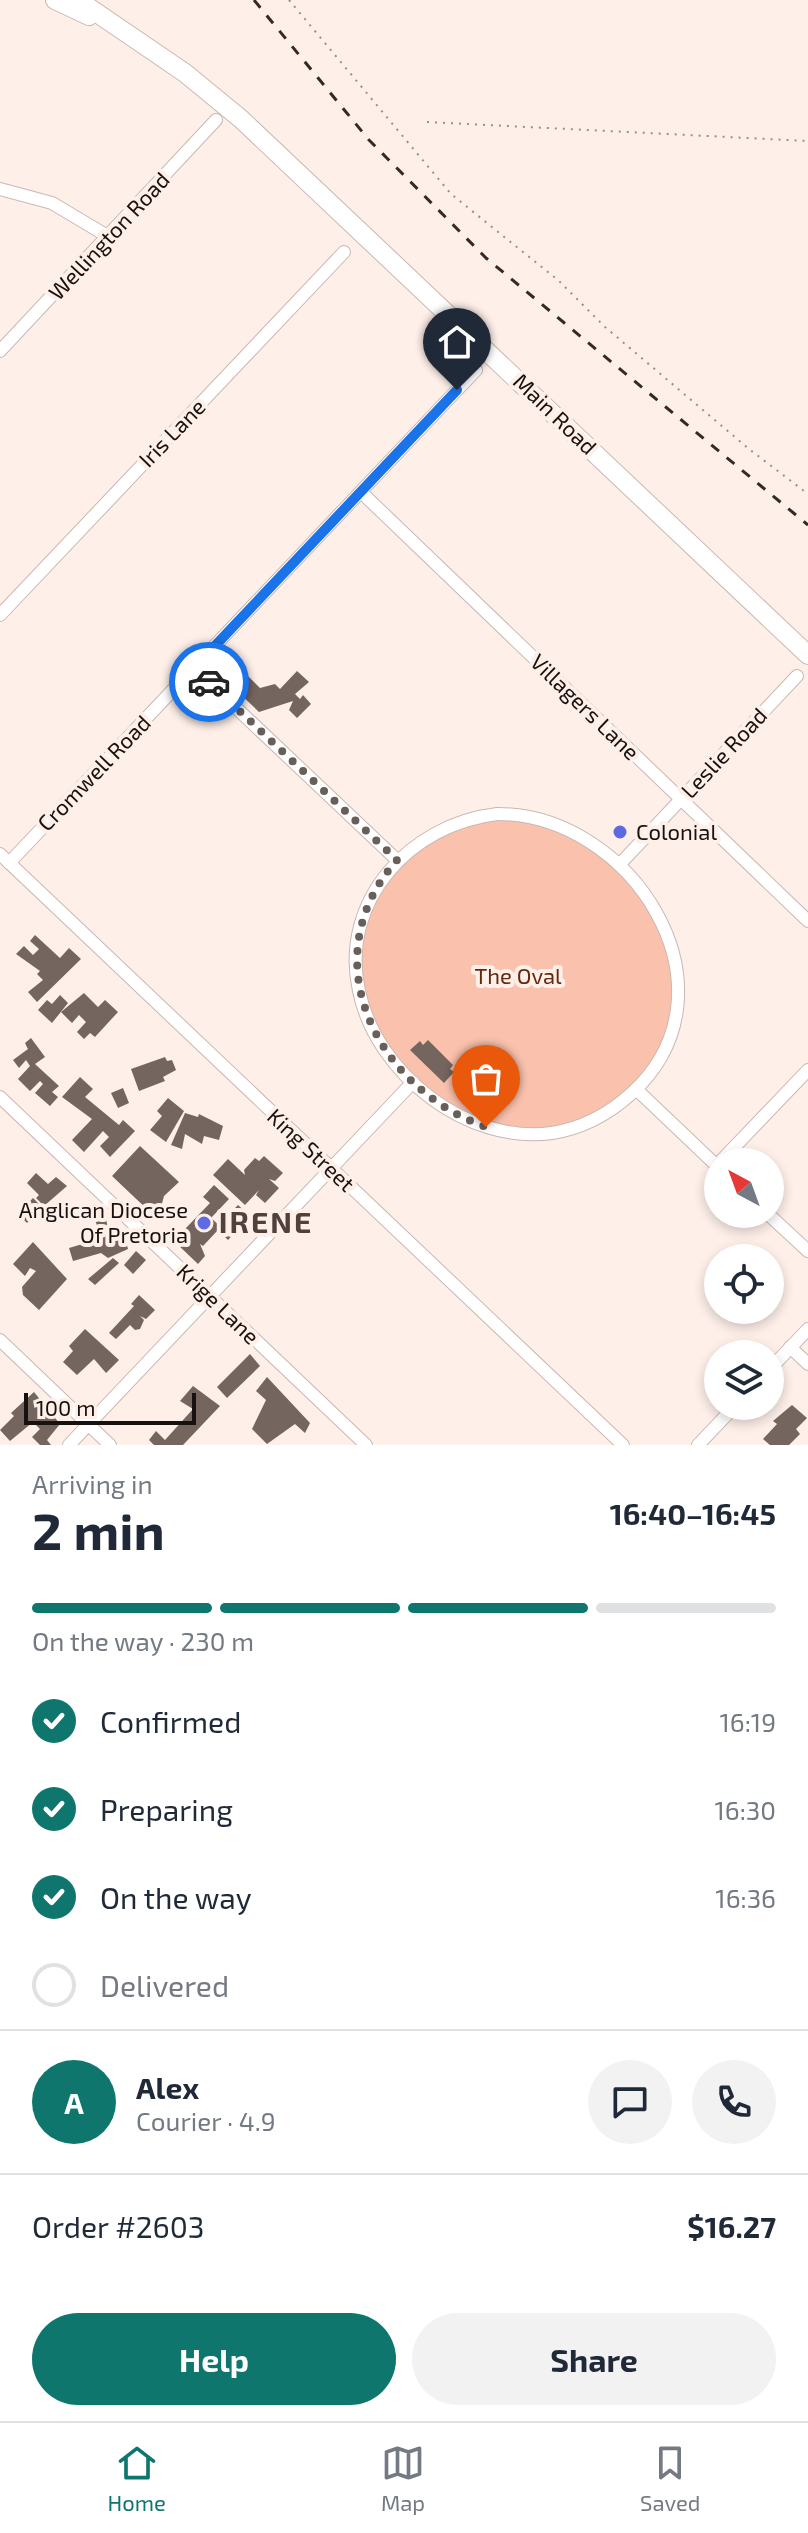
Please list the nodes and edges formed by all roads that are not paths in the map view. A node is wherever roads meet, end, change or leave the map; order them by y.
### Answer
1 (55, 0) edge
2 (78, 0) edge
3 (113, 27) junction
4 (216, 120) dead end
5 (0, 189) edge
6 (109, 237) junction
7 (344, 252) dead end
8 (0, 351) edge
9 (476, 370) dead end
10 (361, 492) junction
11 (0, 615) edge
12 (808, 655) edge
13 (194, 668) junction
14 (797, 676) dead end
15 (681, 799) junction
16 (4, 858) edge
17 (397, 860) junction
18 (619, 865) junction
19 (808, 921) edge
20 (808, 1070) edge
21 (413, 1082) junction
22 (636, 1089) junction
23 (0, 1097) edge
24 (734, 1148) edge
25 (704, 1152) edge
26 (331, 1169) junction
27 (783, 1228) edge
28 (808, 1251) edge
29 (210, 1297) junction
30 (808, 1329) edge
31 (0, 1340) edge
32 (790, 1347) junction
33 (784, 1354) edge
34 (808, 1364) edge
35 (722, 1420) edge
36 (89, 1424) junction
37 (69, 1445) edge
38 (110, 1445) edge
39 (366, 1445) edge
40 (623, 1445) edge
41 (698, 1445) edge

1 - 3 main road, Main Road
2 - 3 main road, Main Road
3 - 12 main road, Main Road
4 - 6 street, Wellington Road
5 - 6 street
6 - 8 street, Wellington Road
7 - 11 street, Iris Lane
9 - 10 street, Cromwell Road
10 - 13 street, Cromwell Road
10 - 15 street, Villagers Lane
13 - 16 street, Cromwell Road
13 - 17 street
14 - 15 street, Leslie Road
15 - 18 street, Leslie Road
15 - 19 street, Villagers Lane
16 - 26 street, King Street
17 - 18 street
17 - 21 street
18 - 22 street
20 - 24 street
21 - 22 street
21 - 26 street
22 - 25 street
23 - 29 street, Krige Lane
26 - 29 street
26 - 40 street, King Street
27 - 28 street
29 - 36 street
29 - 39 street, Krige Lane
30 - 32 street
31 - 36 street
32 - 33 street
32 - 34 street
35 - 41 street
36 - 37 street
36 - 38 street

